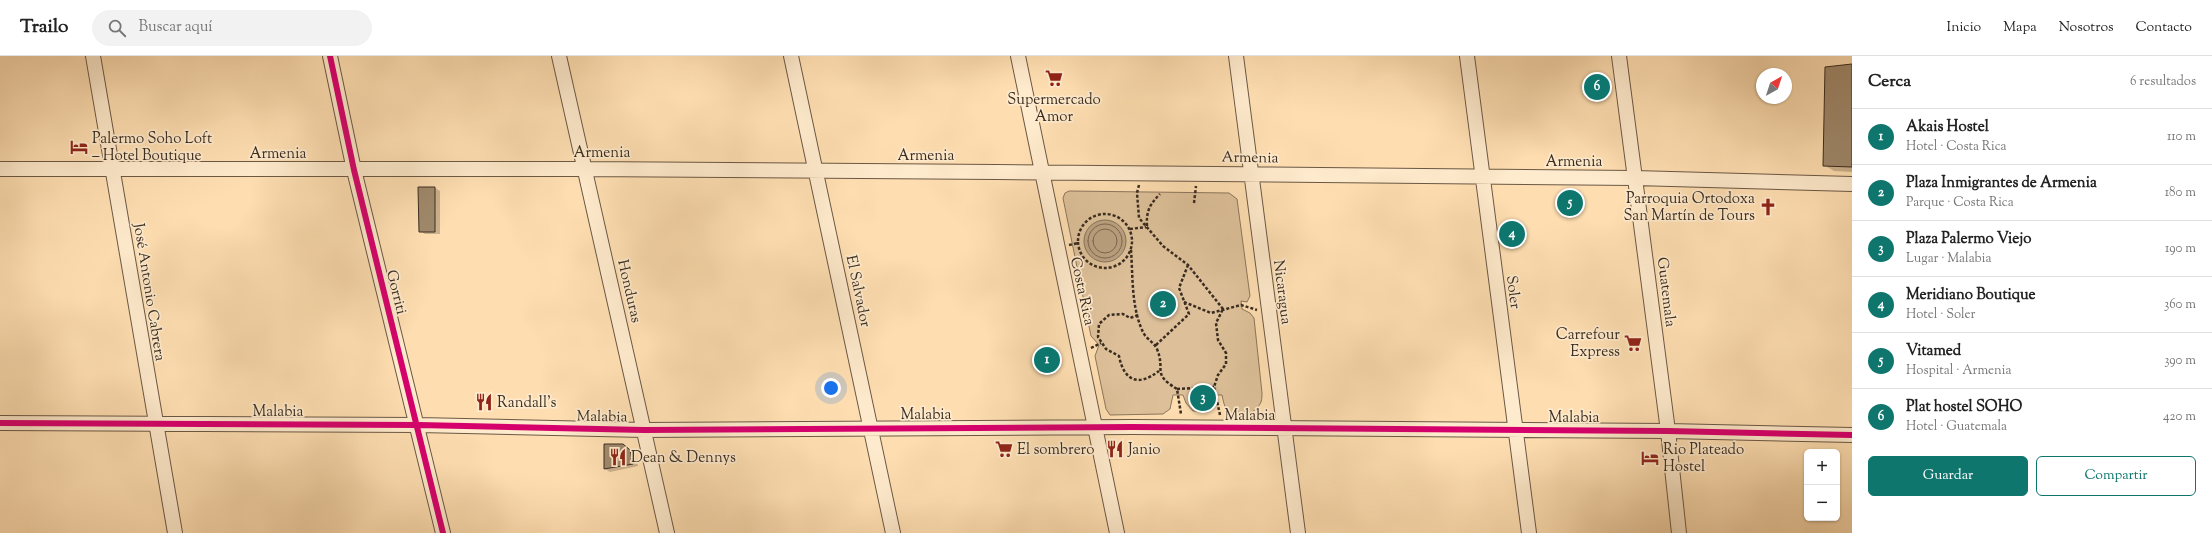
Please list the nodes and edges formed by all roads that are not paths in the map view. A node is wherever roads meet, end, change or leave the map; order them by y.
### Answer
1 (93, 56) edge
2 (330, 56) edge
3 (559, 56) edge
4 (791, 56) edge
5 (1018, 56) edge
6 (1236, 56) edge
7 (1467, 56) edge
8 (1619, 56) edge
9 (0, 169) edge
10 (585, 169) junction
11 (113, 170) junction
12 (354, 170) junction
13 (815, 171) junction
14 (1042, 173) junction
15 (1251, 174) junction
16 (1482, 177) junction
17 (1635, 178) junction
18 (1852, 184) edge
19 (0, 423) edge
20 (155, 423) junction
21 (417, 425) junction
22 (871, 427) junction
23 (1093, 428) junction
24 (1283, 428) junction
25 (644, 430) junction
26 (1514, 430) junction
27 (1668, 431) junction
28 (1852, 435) edge
29 (175, 533) edge
30 (443, 533) edge
31 (667, 533) edge
32 (893, 533) edge
33 (1117, 533) edge
34 (1298, 533) edge
35 (1529, 533) edge
36 (1679, 533) edge

1 - 11 street, José Antonio Cabrera
2 - 12 street, Gorriti
3 - 10 street, Honduras
4 - 13 street, El Salvador
5 - 14 street, Costa Rica
6 - 15 street, Nicaragua
7 - 16 street, Soler
8 - 17 street, Guatemala
9 - 11 street, Armenia
10 - 12 street, Armenia
10 - 13 street, Armenia
10 - 25 street, Honduras
11 - 12 street, Armenia
11 - 20 street, José Antonio Cabrera
12 - 21 street, Gorriti
13 - 14 street, Armenia
13 - 22 street, El Salvador
14 - 15 street, Armenia
14 - 23 street, Costa Rica
15 - 16 street, Armenia
15 - 24 street, Nicaragua
16 - 17 street, Armenia
16 - 26 street, Soler
17 - 18 street, Armenia
17 - 27 street, Guatemala
19 - 20 street, Malabia
20 - 21 street, Malabia
20 - 29 street, José Antonio Cabrera
21 - 25 street, Malabia
21 - 30 street, Gorriti
22 - 23 street, Malabia
22 - 25 street, Malabia
22 - 32 street, El Salvador
23 - 24 street, Malabia
23 - 33 street, Costa Rica
24 - 26 street, Malabia
24 - 34 street, Nicaragua
25 - 31 street, Honduras
26 - 27 street, Malabia
26 - 35 street, Soler
27 - 28 street, Malabia
27 - 36 street, Guatemala

